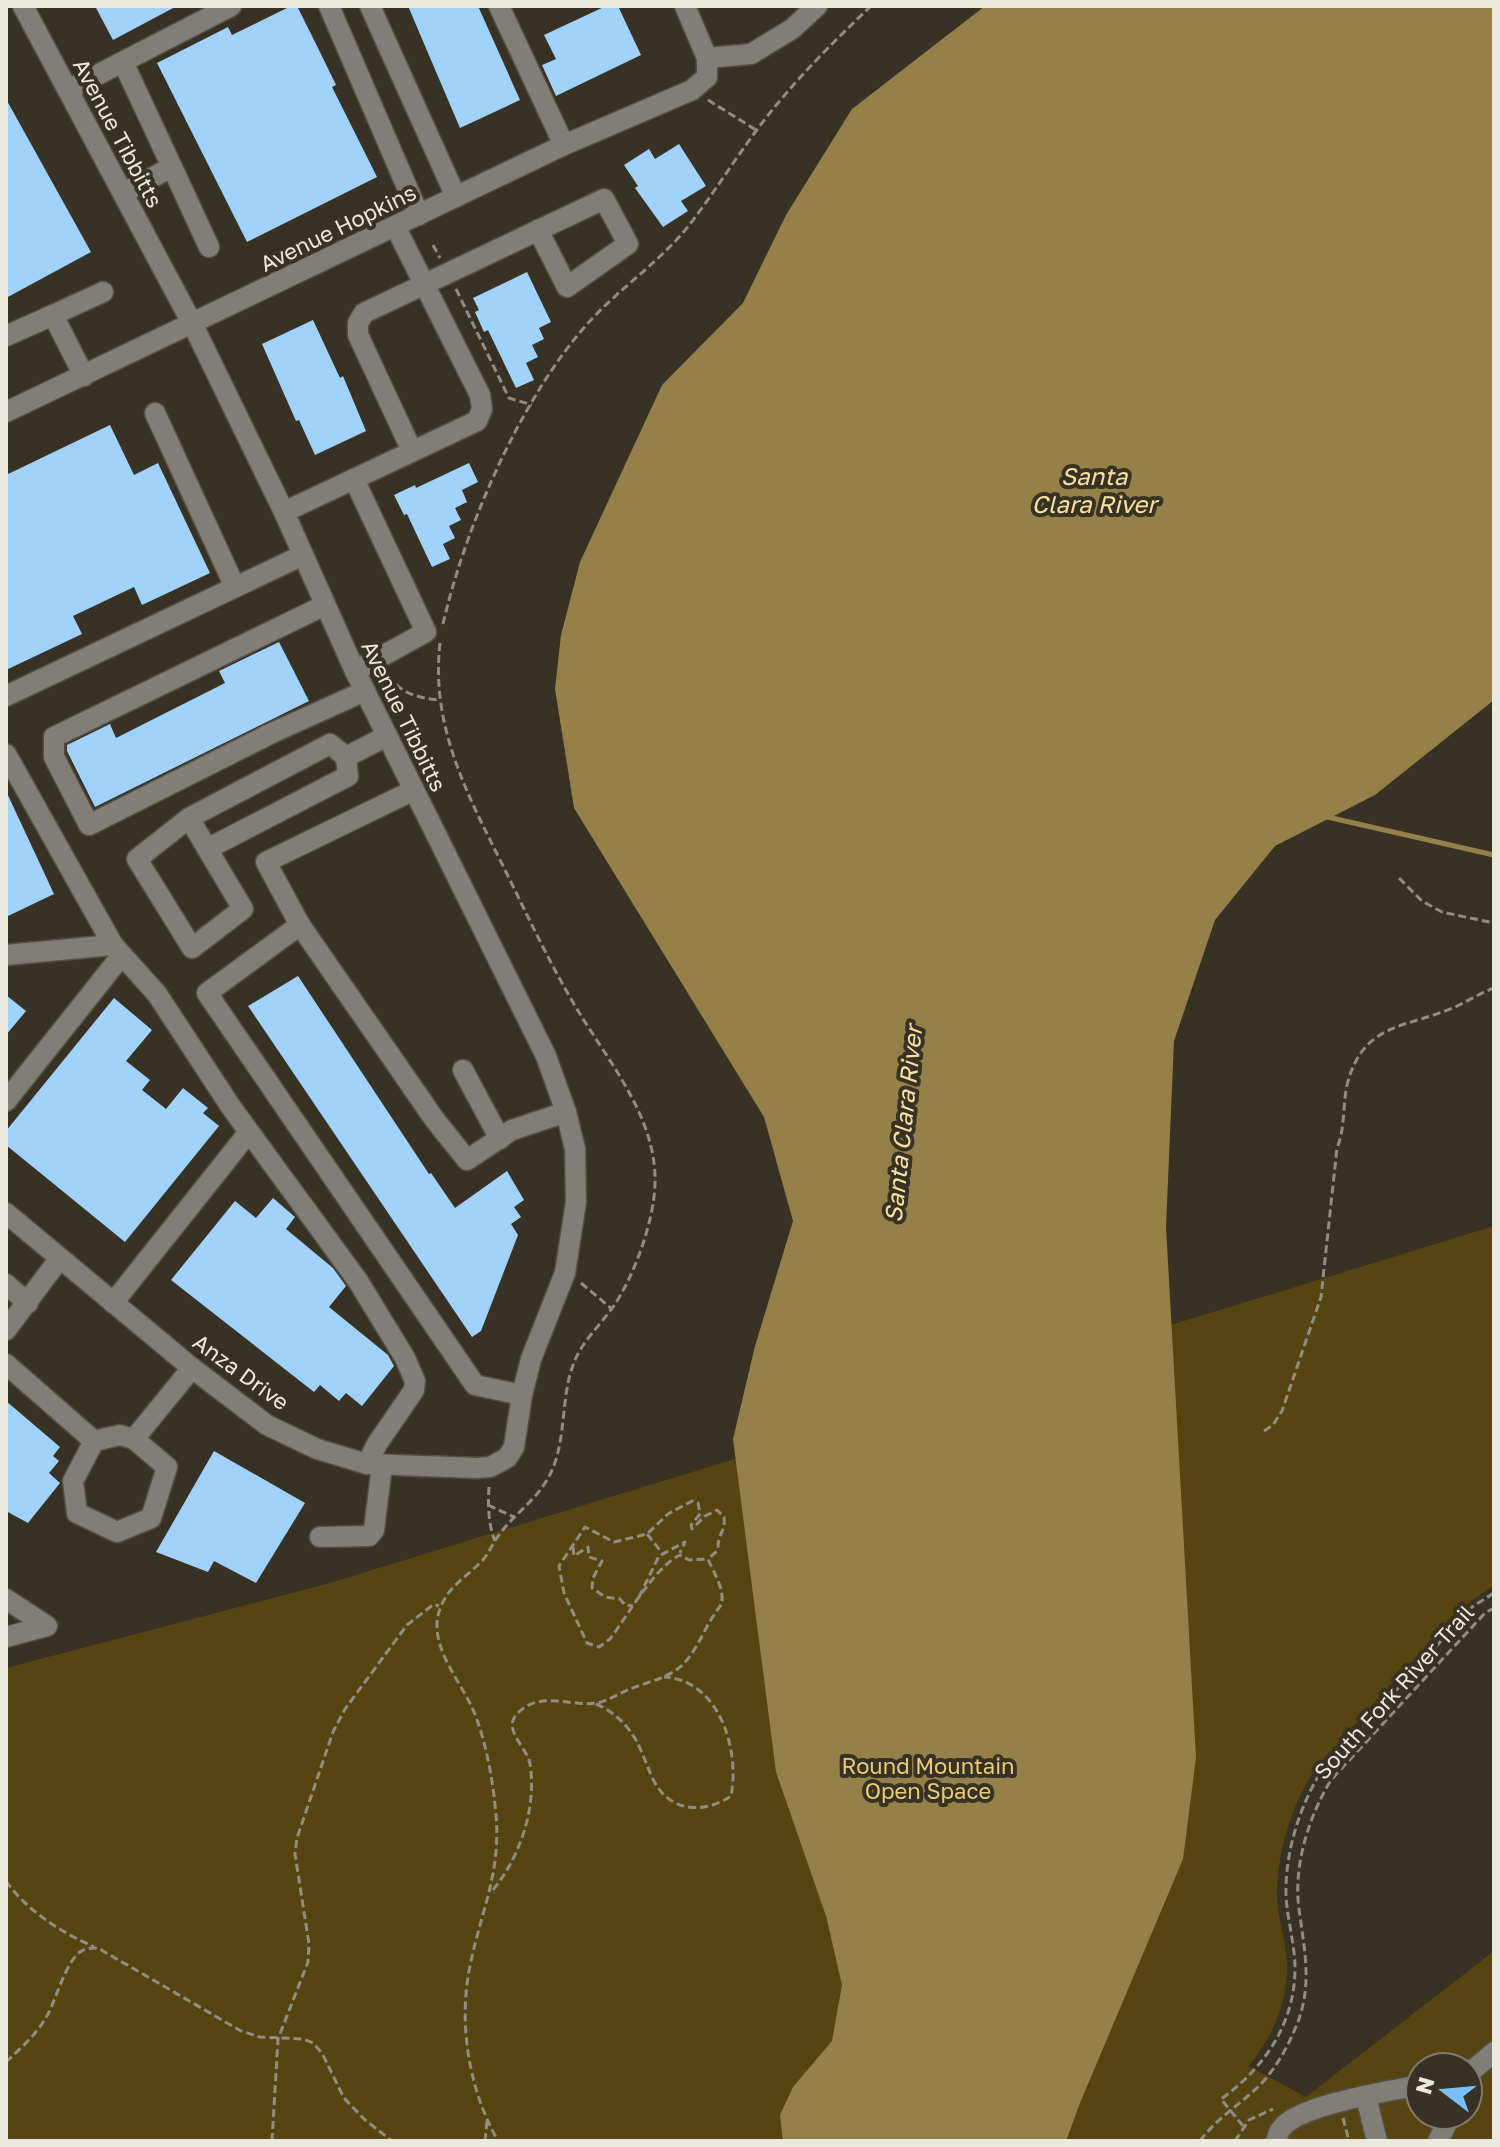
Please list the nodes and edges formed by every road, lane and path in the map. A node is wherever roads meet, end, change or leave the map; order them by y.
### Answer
1 (23, 6) edge
2 (231, 6) edge
3 (329, 6) edge
4 (370, 6) edge
5 (499, 6) edge
6 (685, 6) edge
7 (817, 6) edge
8 (871, 6) edge
9 (707, 58) junction
10 (123, 62) junction
11 (68, 90) junction
12 (692, 90) junction
13 (756, 130) junction
14 (564, 145) junction
15 (172, 167) junction
16 (123, 193) junction
17 (456, 197) junction
18 (419, 215) junction
19 (395, 226) junction
20 (538, 230) junction
21 (433, 245) dead end
22 (209, 247) dead end
23 (448, 273) junction
24 (425, 284) junction
25 (103, 292) dead end
26 (53, 315) junction
27 (193, 325) junction
28 (6, 336) edge
29 (84, 376) junction
30 (532, 405) junction
31 (6, 412) edge
32 (155, 413) dead end
33 (412, 451) junction
34 (354, 479) junction
35 (284, 512) junction
36 (303, 555) junction
37 (235, 587) junction
38 (325, 605) junction
39 (442, 629) dead end
40 (380, 657) junction
41 (355, 671) junction
42 (365, 691) junction
43 (6, 696) edge
44 (439, 700) dead end
45 (387, 736) junction
46 (6, 754) edge
47 (346, 757) junction
48 (414, 790) junction
49 (189, 818) junction
50 (207, 849) junction
51 (1399, 878) dead end
52 (1494, 923) edge
53 (300, 925) junction
54 (118, 950) junction
55 (6, 955) edge
56 (1494, 988) edge
57 (463, 1070) dead end
58 (6, 1101) edge
59 (566, 1112) junction
60 (249, 1132) junction
61 (500, 1139) junction
62 (6, 1213) edge
63 (60, 1258) junction
64 (565, 1273) junction
65 (6, 1284) edge
66 (28, 1303) junction
67 (113, 1303) junction
68 (612, 1309) dead end
69 (6, 1330) edge
70 (6, 1364) edge
71 (192, 1368) junction
72 (522, 1395) junction
73 (1264, 1431) dead end
74 (134, 1439) junction
75 (94, 1441) junction
76 (374, 1465) junction
77 (490, 1467) joint
78 (647, 1534) junction
79 (320, 1537) dead end
80 (495, 1541) junction
81 (573, 1543) junction
82 (663, 1554) junction
83 (680, 1555) junction
84 (708, 1559) junction
85 (1494, 1593) edge
86 (6, 1599) edge
87 (637, 1604) junction
88 (440, 1606) junction
89 (1494, 1608) edge
90 (6, 1637) edge
91 (660, 1677) junction
92 (595, 1703) junction
93 (6, 1881) edge
94 (490, 1893) junction
95 (98, 1948) junction
96 (278, 2039) junction
97 (6, 2062) edge
98 (1404, 2089) edge
99 (1366, 2097) junction
100 (1230, 2110) junction
101 (487, 2119) junction
102 (1243, 2126) dead end
103 (272, 2141) edge
104 (392, 2141) edge
105 (485, 2141) edge
106 (498, 2141) edge
107 (1200, 2141) edge
108 (1276, 2141) edge
109 (1377, 2141) edge

1 - 11 street, Avenue Tibbitts
2 - 10 street
3 - 18 street
4 - 17 street
5 - 14 street
6 - 9 street
7 - 9 street
8 - 13 path
9 - 12 street
10 - 11 street
10 - 15 street
11 - 16 street, Avenue Tibbitts
12 - 13 path
12 - 14 street, Avenue Hopkins
13 - 30 path
14 - 17 street, Avenue Hopkins
15 - 16 street
15 - 22 street
16 - 27 street, Avenue Tibbitts
17 - 18 street, Avenue Hopkins
18 - 19 street, Avenue Hopkins
19 - 24 street
19 - 27 street, Avenue Hopkins
20 - 20 street
20 - 23 street
21 - 23 path
23 - 24 street
23 - 30 path
24 - 33 street
24 - 33 street
25 - 26 street
26 - 28 street
26 - 29 street
27 - 29 street, Avenue Hopkins
27 - 35 street, Avenue Tibbitts
29 - 31 street, Avenue Hopkins
30 - 39 path
32 - 37 street
33 - 34 street
34 - 35 street
34 - 40 street
35 - 36 street, Avenue Tibbitts
36 - 37 street
36 - 38 street, Avenue Tibbitts
37 - 43 street
38 - 41 street, Avenue Tibbitts
38 - 42 street
40 - 41 street
40 - 44 path
41 - 42 street, Avenue Tibbitts
42 - 45 street, Avenue Tibbitts
45 - 47 street
45 - 48 street, Avenue Tibbitts
46 - 54 street
47 - 49 street
47 - 50 street
48 - 53 street
48 - 59 street, Avenue Tibbitts
49 - 50 street
49 - 50 street
51 - 52 path
53 - 61 street
53 - 72 street
54 - 55 street
54 - 58 street
54 - 60 street
56 - 73 path
57 - 61 street
59 - 61 street
59 - 64 street, Avenue Tibbitts
60 - 67 street
60 - 76 street
62 - 63 street, Anza Drive
63 - 66 street
63 - 67 street, Anza Drive
64 - 68 path
64 - 72 street, Avenue Tibbitts
65 - 66 street
66 - 69 street
67 - 71 street, Anza Drive
70 - 75 street
71 - 74 street
71 - 76 street, Anza Drive
72 - 77 street, Avenue Tibbitts
74 - 75 street
74 - 75 street
76 - 77 street, Anza Drive
76 - 79 street
78 - 81 path
78 - 82 path
78 - 84 path
80 - 80 path
80 - 88 path
81 - 87 path
81 - 87 path
82 - 83 path
82 - 87 path
83 - 84 path
83 - 87 path
84 - 91 path
85 - 100 path
86 - 90 street
88 - 94 path
88 - 96 path
89 - 100 path, South Fork River Trail
91 - 92 path
91 - 92 path
92 - 94 path
93 - 95 path
94 - 101 path
95 - 96 path
95 - 97 path
96 - 103 path
96 - 104 path
98 - 99 street
99 - 108 street
99 - 109 street
100 - 102 path
100 - 107 path, South Fork River Trail
101 - 105 path
101 - 106 path

